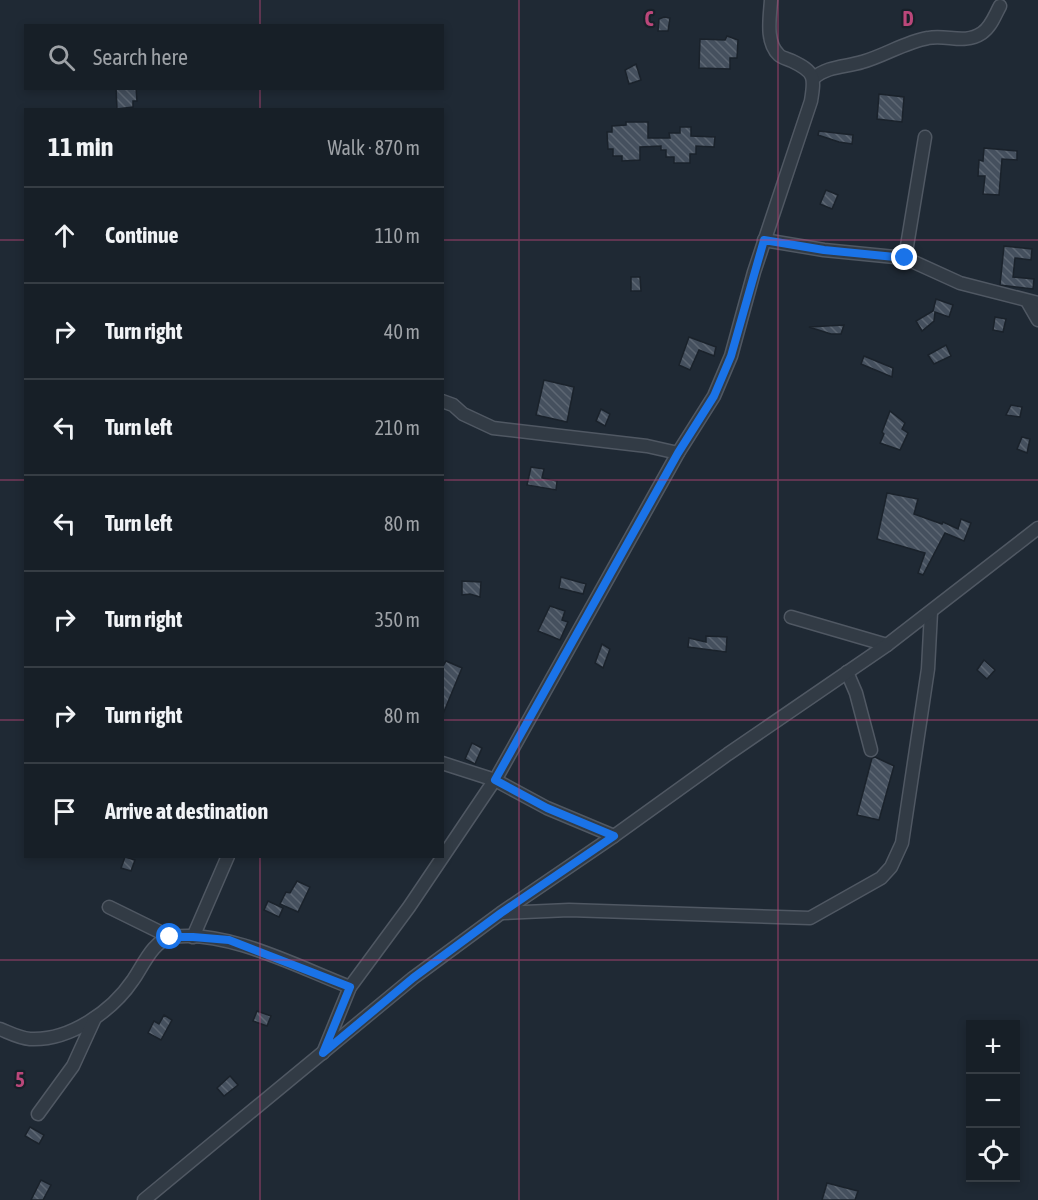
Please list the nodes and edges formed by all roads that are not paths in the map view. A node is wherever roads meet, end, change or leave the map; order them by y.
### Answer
1 (771, 0) edge
2 (1000, 6) dead end
3 (814, 78) junction
4 (925, 137) dead end
5 (764, 240) junction
6 (905, 258) junction
7 (1033, 302) edge
8 (1038, 320) edge
9 (444, 402) edge
10 (678, 453) junction
11 (1038, 528) edge
12 (931, 612) junction
13 (791, 617) dead end
14 (887, 645) junction
15 (847, 672) junction
16 (871, 750) dead end
17 (444, 764) edge
18 (495, 780) junction
19 (614, 836) junction
20 (444, 855) edge
21 (227, 858) edge
22 (442, 858) edge
23 (109, 907) dead end
24 (501, 913) junction
25 (170, 937) junction
26 (193, 937) junction
27 (350, 987) junction
28 (95, 1018) junction
29 (0, 1029) edge
30 (323, 1053) junction
31 (38, 1113) dead end
32 (144, 1200) edge

1 - 3 street
2 - 3 street
3 - 5 street
4 - 6 street
5 - 6 street
5 - 10 street
6 - 7 street
7 - 8 street
9 - 10 street
10 - 18 street
11 - 12 street
12 - 14 street
12 - 24 street
13 - 14 street
14 - 15 street
15 - 16 street
15 - 19 street
17 - 18 street
18 - 19 street
18 - 20 street
19 - 24 street
21 - 26 street
22 - 27 street
23 - 25 street
24 - 30 street
25 - 26 street
25 - 28 street
26 - 27 street
27 - 30 street
28 - 29 street
28 - 31 street
30 - 32 street

